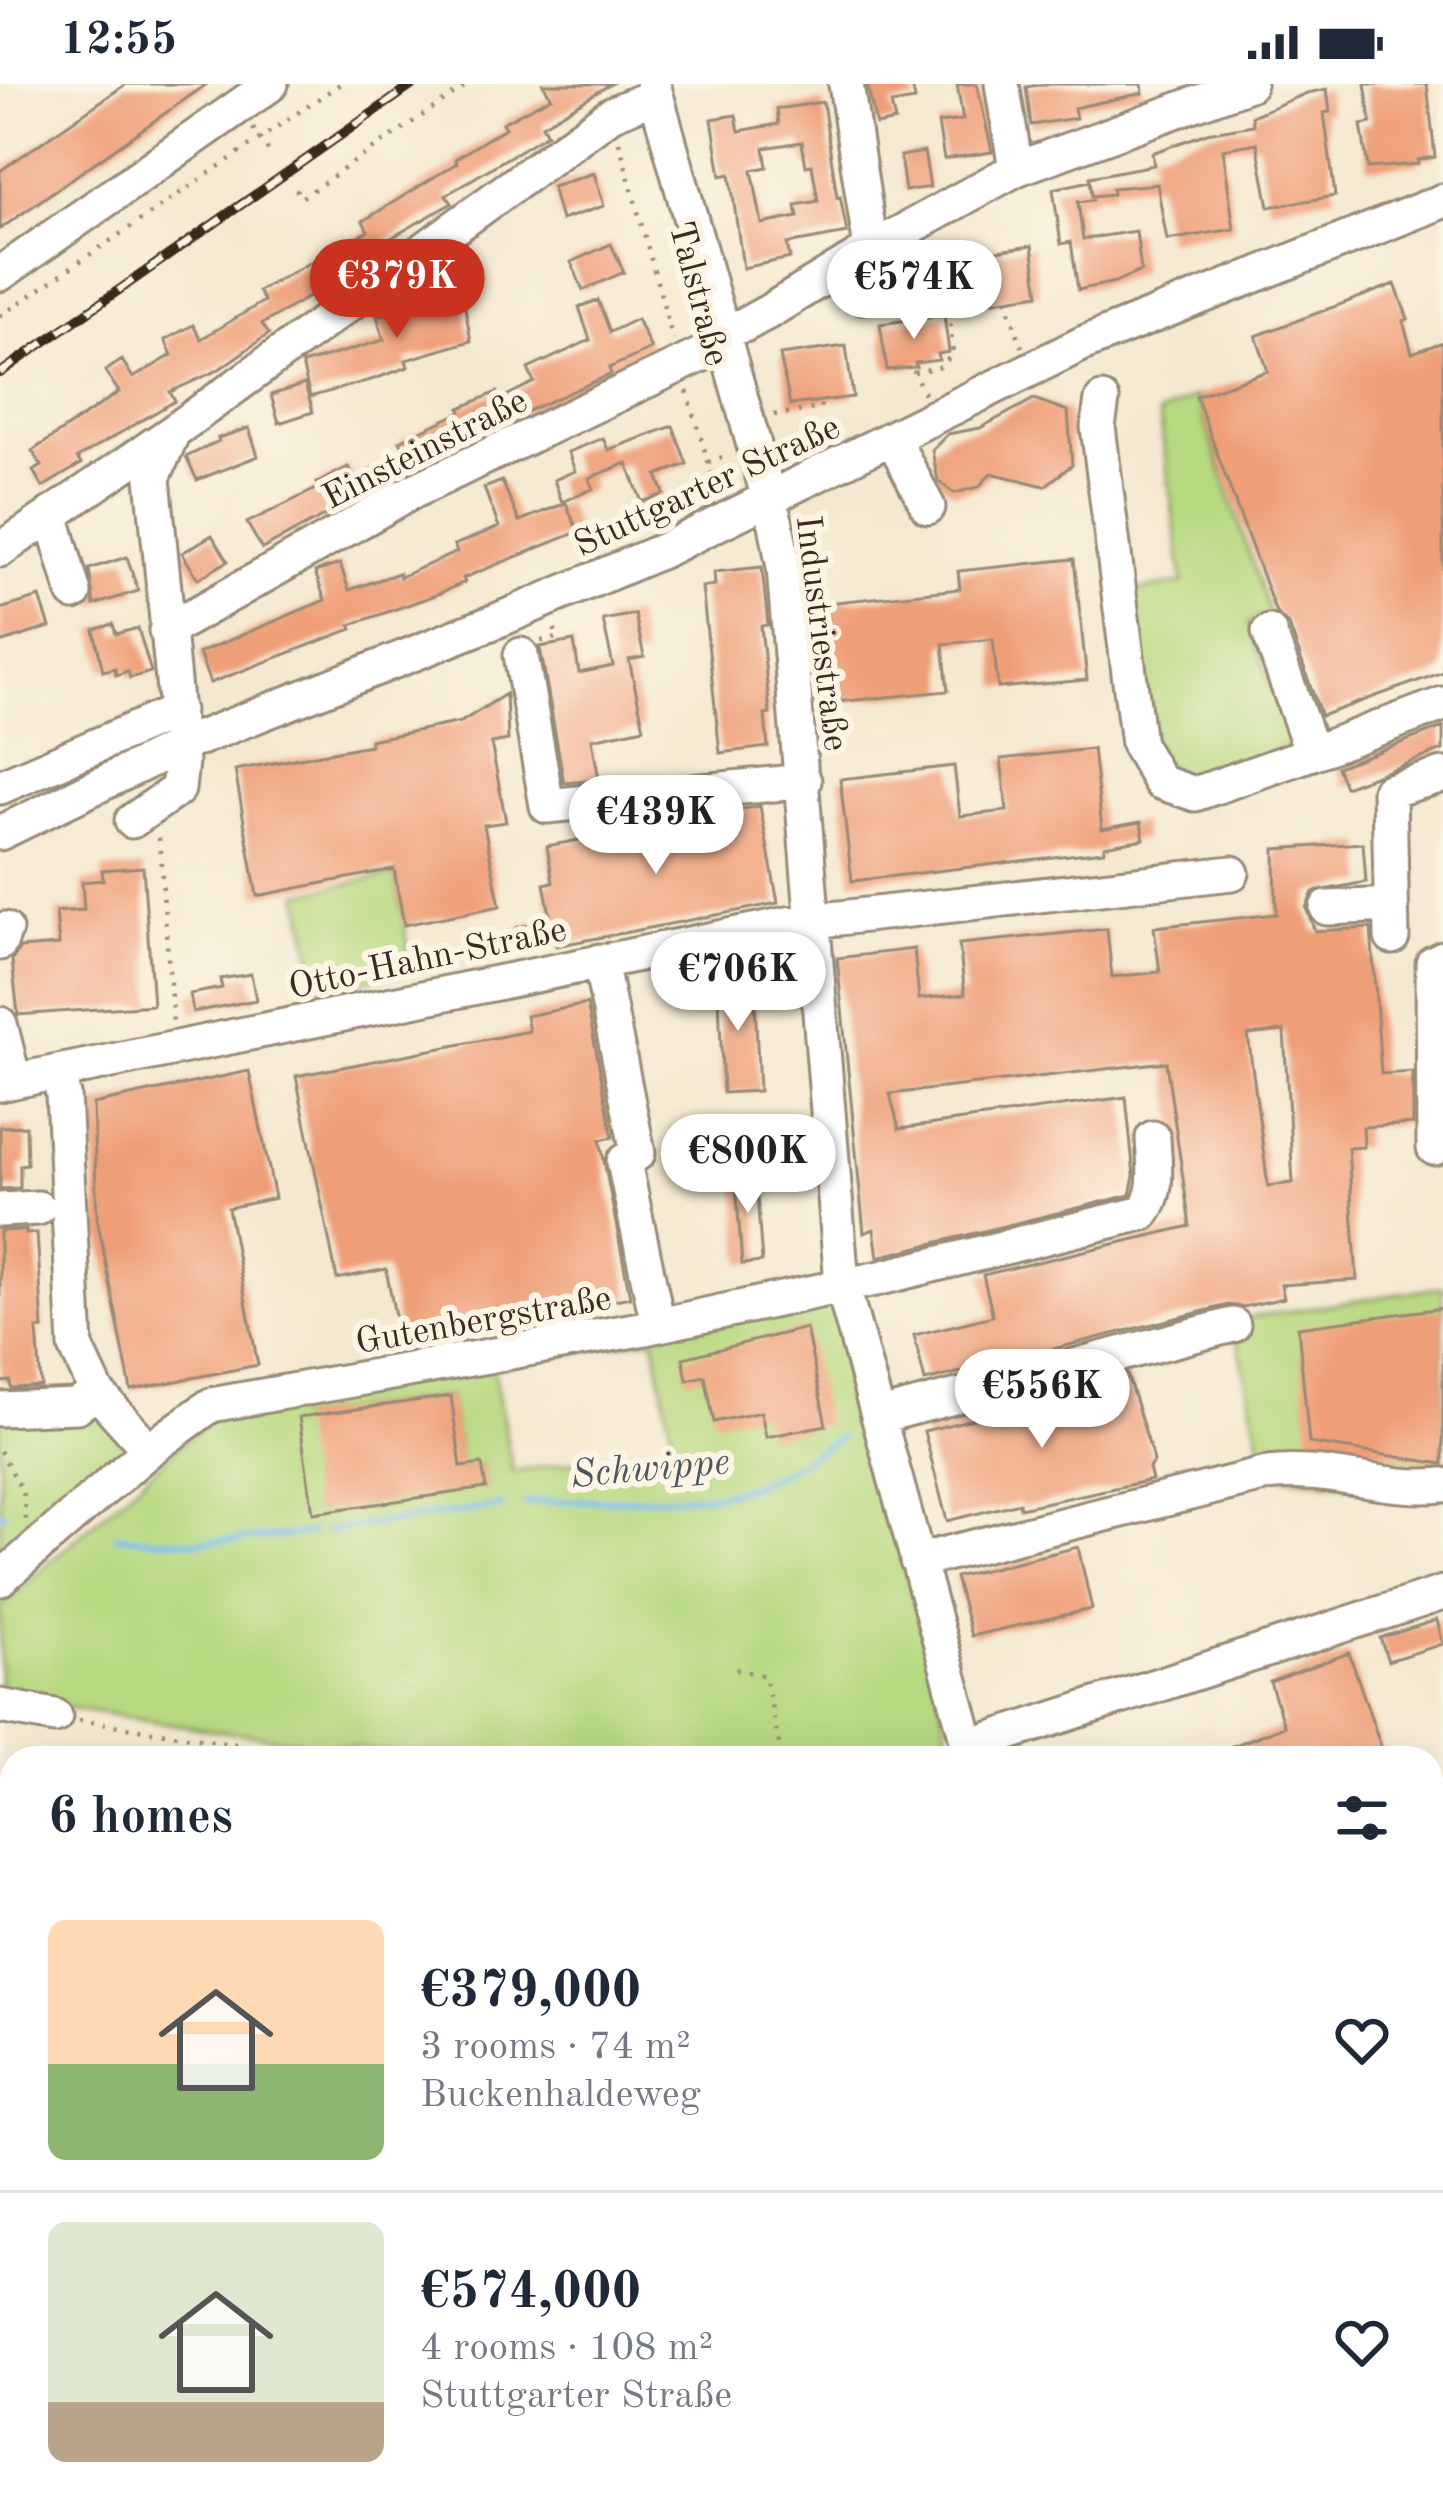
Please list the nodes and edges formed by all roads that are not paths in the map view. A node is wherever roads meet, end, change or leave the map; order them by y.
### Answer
1 (271, 84) edge
2 (846, 84) edge
3 (1002, 84) edge
4 (1249, 84) edge
5 (655, 89) edge
6 (231, 97) edge
7 (1162, 100) edge
8 (1016, 169) junction
9 (1443, 201) edge
10 (862, 254) junction
11 (0, 274) edge
12 (862, 296) dead end
13 (723, 338) junction
14 (1102, 400) dead end
15 (174, 431) junction
16 (893, 439) junction
17 (768, 502) junction
18 (928, 508) dead end
19 (51, 514) junction
20 (0, 550) edge
21 (74, 593) dead end
22 (166, 631) junction
23 (1268, 632) dead end
24 (521, 656) dead end
25 (1443, 704) edge
26 (180, 728) junction
27 (1312, 753) junction
28 (1429, 779) edge
29 (803, 781) junction
30 (0, 787) edge
31 (144, 813) road end
32 (0, 833) edge
33 (1232, 873) dead end
34 (1327, 908) dead end
35 (812, 920) junction
36 (1443, 958) edge
37 (600, 961) junction
38 (0, 1024) edge
39 (58, 1072) junction
40 (7, 1082) edge
41 (1153, 1138) dead end
42 (1434, 1148) dead end
43 (38, 1208) dead end
44 (0, 1210) edge
45 (842, 1283) junction
46 (658, 1325) junction
47 (1233, 1325) dead end
48 (97, 1392) junction
49 (0, 1409) edge
50 (880, 1415) junction
51 (149, 1450) junction
52 (1443, 1485) edge
53 (916, 1561) junction
54 (0, 1579) edge
55 (1443, 1593) edge
56 (0, 1706) edge
57 (55, 1716) road end
58 (968, 1746) edge
59 (988, 1746) edge

1 - 6 street
2 - 10 street
3 - 8 street
4 - 7 street, Einsteinstraße
5 - 13 street, Talstraße
5 - 15 street
6 - 11 street
7 - 8 street, Einsteinstraße
8 - 10 street, Einsteinstraße
9 - 16 street, Stuttgarter Straße
10 - 12 street
10 - 13 street, Einsteinstraße
13 - 17 street, Talstraße
13 - 22 street, Einsteinstraße
14 - 27 street
15 - 19 street
15 - 22 street
16 - 17 street, Stuttgarter Straße
16 - 18 street
17 - 26 street, Stuttgarter Straße
17 - 29 street, Industriestraße
19 - 20 street
19 - 21 street
22 - 26 street
23 - 27 street
24 - 29 street
25 - 27 street
26 - 30 street, Stuttgarter Straße
26 - 31 street
26 - 32 street, Stuttgarter Straße
28 - 34 street
29 - 35 street, Industriestraße
33 - 35 street, Otto-Hahn-Straße
35 - 37 street, Otto-Hahn-Straße
35 - 45 street, Industriestraße
36 - 42 street
37 - 39 street, Otto-Hahn-Straße
37 - 46 street
38 - 40 street
39 - 40 street, Otto-Hahn-Straße
39 - 48 street
41 - 45 street, Gutenbergstraße
43 - 44 street
45 - 46 street, Gutenbergstraße
45 - 50 street, Industriestraße
46 - 51 street, Gutenbergstraße
47 - 50 street
48 - 49 street
48 - 51 street
50 - 53 street, Industriestraße
51 - 54 street, Gutenbergstraße
52 - 53 street
53 - 58 street, Industriestraße
55 - 59 street
56 - 57 street

